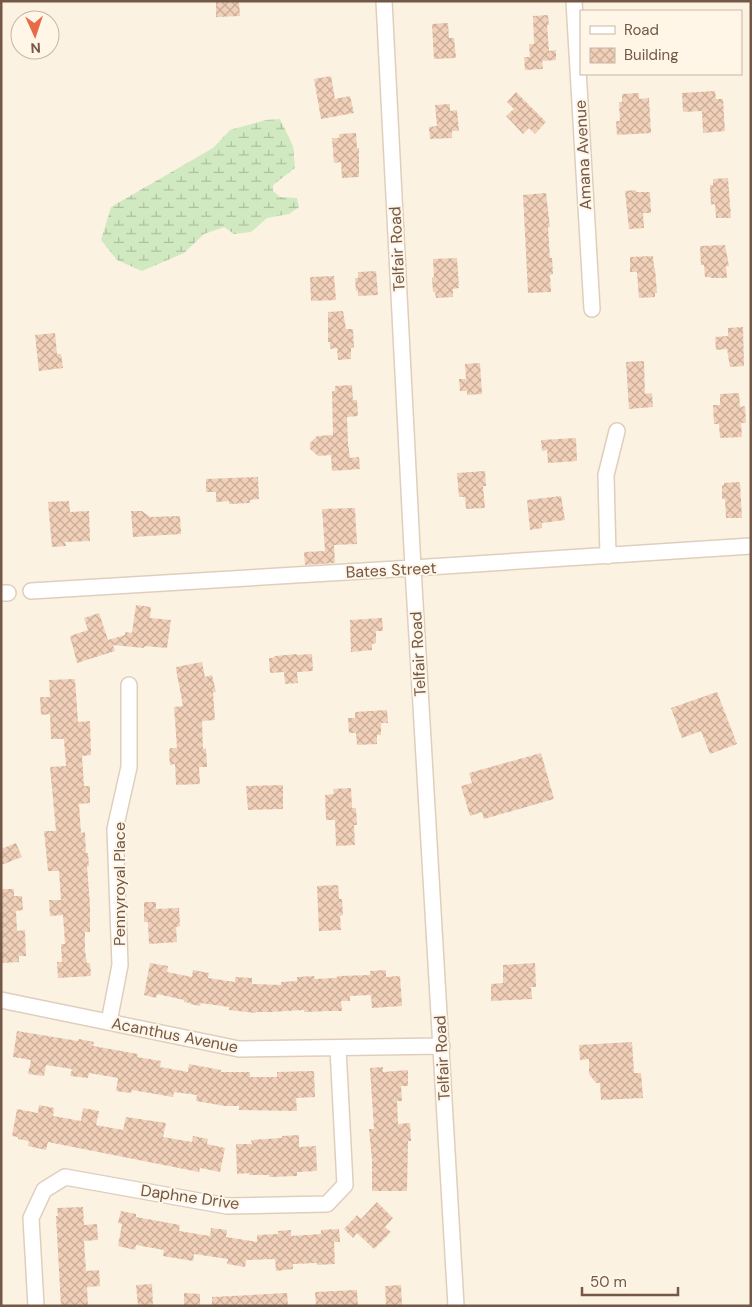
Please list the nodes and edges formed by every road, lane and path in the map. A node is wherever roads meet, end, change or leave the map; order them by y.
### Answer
1 (384, 1) edge
2 (574, 1) edge
3 (592, 308) dead end
4 (617, 431) dead end
5 (751, 546) edge
6 (608, 556) junction
7 (413, 568) junction
8 (31, 591) dead end
9 (129, 685) dead end
10 (1, 1000) edge
11 (109, 1022) junction
12 (442, 1046) junction
13 (338, 1048) junction
14 (36, 1306) edge
15 (456, 1306) edge

1 - 7 street, Telfair Road
2 - 3 street, Amana Avenue
4 - 6 street
5 - 6 street, Bates Street
6 - 7 street, Bates Street
7 - 8 street, Bates Street
7 - 12 street, Telfair Road
9 - 11 street, Pennyroyal Place
10 - 11 street, Acanthus Avenue
11 - 13 street, Acanthus Avenue
12 - 13 street, Acanthus Avenue
12 - 15 street, Telfair Road
13 - 14 street, Daphne Drive

